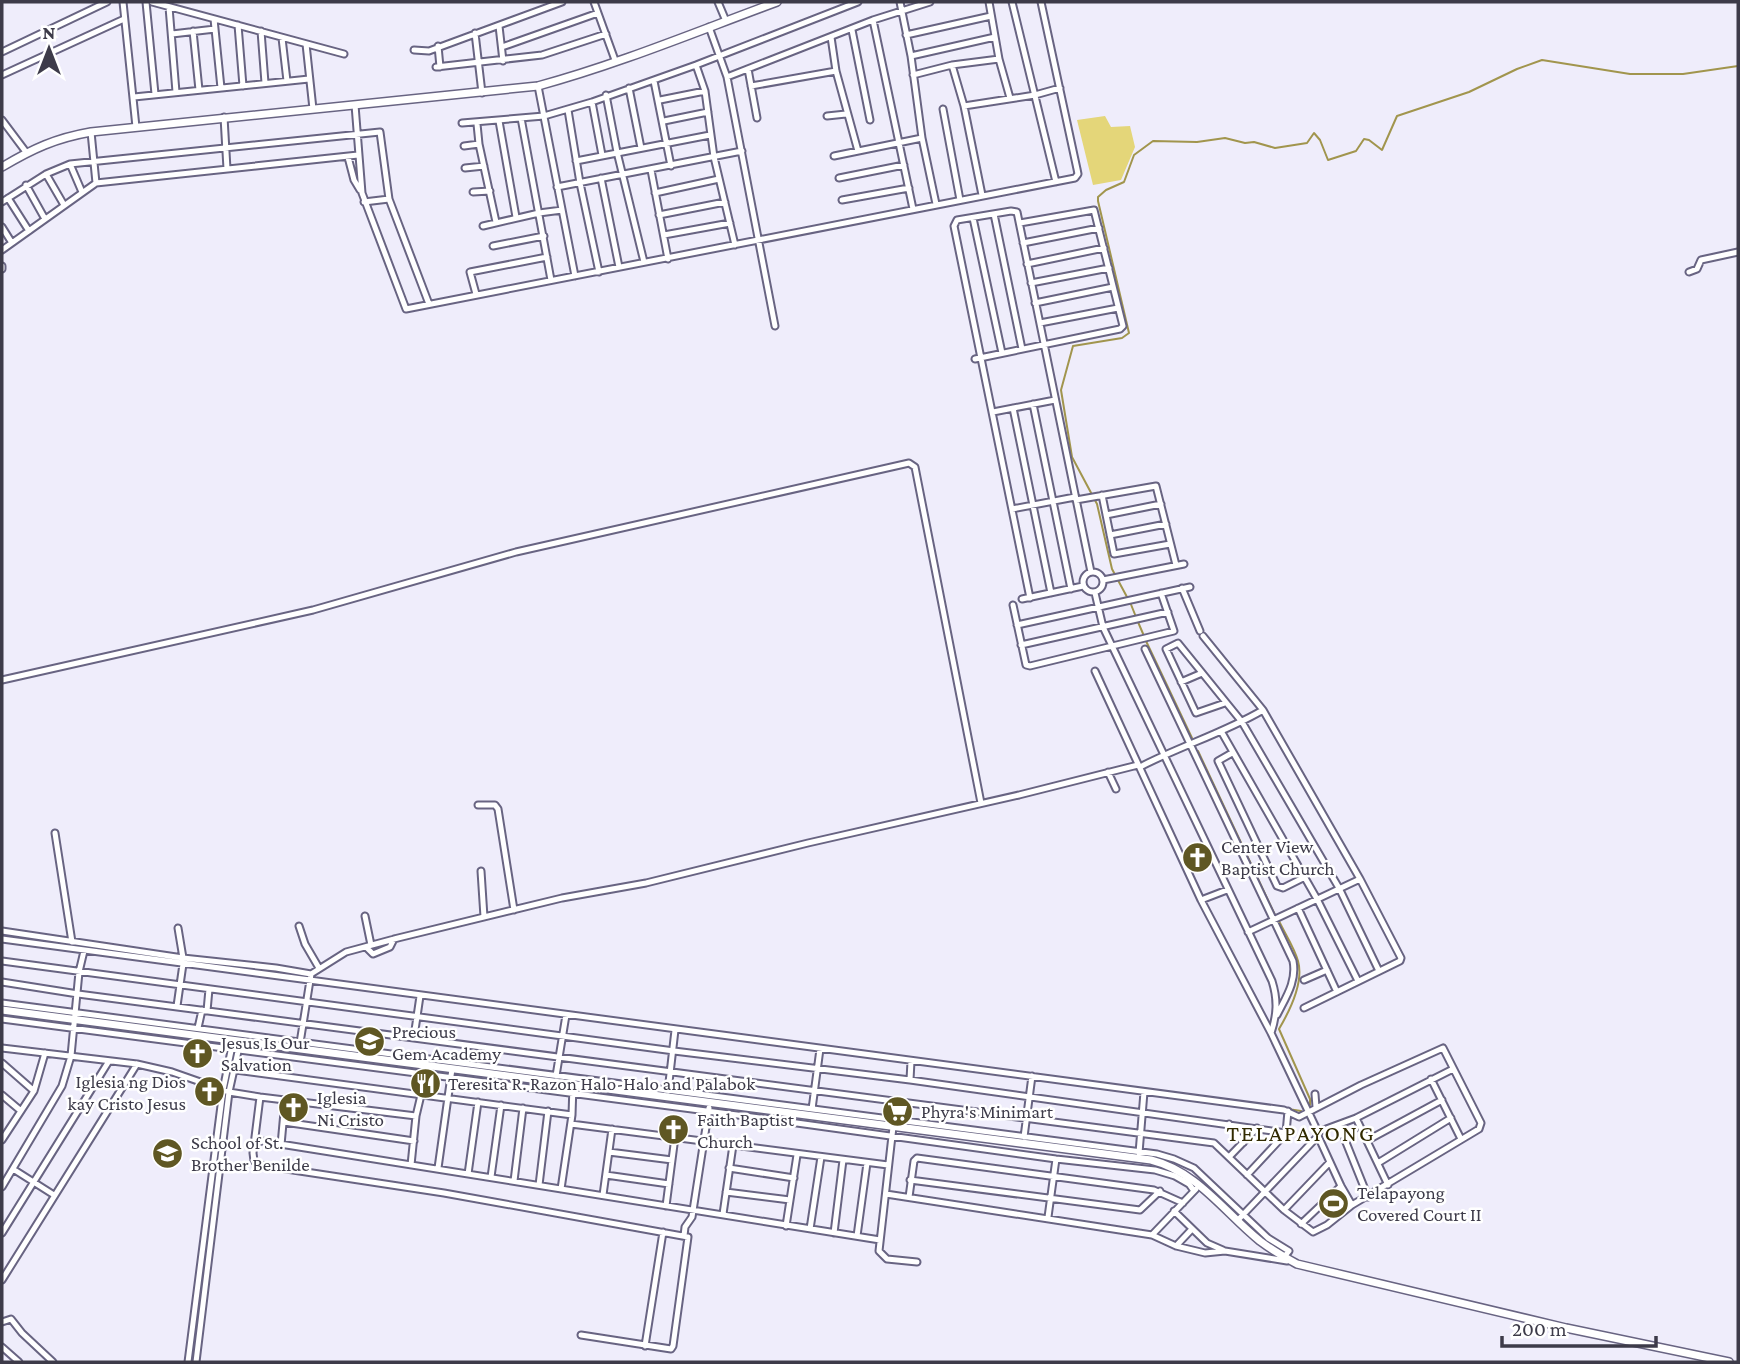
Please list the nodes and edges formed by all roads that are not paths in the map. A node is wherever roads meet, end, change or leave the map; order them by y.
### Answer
1 (107, 2) edge
2 (123, 2) edge
3 (146, 2) edge
4 (152, 2) edge
5 (562, 2) edge
6 (594, 2) edge
7 (718, 2) edge
8 (777, 2) edge
9 (858, 2) edge
10 (900, 2) edge
11 (930, 2) edge
12 (989, 2) edge
13 (1012, 2) edge
14 (1041, 2) edge
15 (169, 7) junction
16 (903, 11) junction
17 (598, 13) junction
18 (991, 16) junction
19 (124, 19) junction
20 (214, 19) junction
21 (873, 20) junction
22 (726, 21) junction
23 (237, 25) junction
24 (499, 26) junction
25 (709, 27) junction
26 (215, 29) junction
27 (852, 30) junction
28 (193, 31) junction
29 (261, 32) junction
30 (475, 33) junction
31 (172, 34) junction
32 (606, 34) junction
33 (906, 35) junction
34 (831, 37) junction
35 (995, 37) junction
36 (282, 38) junction
37 (306, 44) junction
38 (438, 47) junction
39 (502, 47) junction
40 (414, 50) dead end
41 (2, 52) edge
42 (344, 54) dead end
43 (720, 55) junction
44 (911, 56) junction
45 (999, 59) junction
46 (503, 61) junction
47 (615, 61) junction
48 (479, 63) junction
49 (696, 65) junction
50 (952, 65) junction
51 (748, 69) junction
52 (836, 71) junction
53 (2, 75) edge
54 (913, 75) junction
55 (727, 77) junction
56 (309, 79) junction
57 (287, 81) junction
58 (654, 81) junction
59 (265, 83) junction
60 (243, 86) junction
61 (538, 86) junction
62 (751, 86) junction
63 (221, 88) junction
64 (629, 88) junction
65 (1060, 88) junction
66 (199, 90) junction
67 (705, 90) junction
68 (176, 92) junction
69 (482, 93) junction
70 (155, 94) junction
71 (607, 95) junction
72 (1035, 95) junction
73 (134, 96) junction
74 (1010, 98) junction
75 (660, 100) junction
76 (592, 102) junction
77 (355, 105) junction
78 (964, 106) junction
79 (313, 109) junction
80 (943, 109) dead end
81 (568, 110) junction
82 (708, 112) junction
83 (846, 114) junction
84 (544, 116) junction
85 (827, 116) dead end
86 (223, 117) junction
87 (522, 118) junction
88 (757, 118) dead end
89 (2, 120) edge
90 (870, 120) dead end
91 (499, 121) junction
92 (664, 121) junction
93 (462, 123) dead end
94 (477, 124) junction
95 (136, 127) junction
96 (91, 132) junction
97 (356, 133) junction
98 (710, 135) junction
99 (922, 138) junction
100 (668, 143) junction
101 (898, 143) junction
102 (479, 144) junction
103 (226, 146) junction
104 (464, 146) dead end
105 (641, 148) junction
106 (742, 151) junction
107 (858, 151) junction
108 (26, 152) junction
109 (617, 152) junction
110 (358, 155) junction
111 (602, 155) junction
112 (834, 156) dead end
113 (348, 157) junction
114 (714, 157) junction
115 (94, 160) junction
116 (576, 161) junction
117 (70, 164) junction
118 (904, 165) junction
119 (484, 166) junction
120 (671, 166) junction
121 (2, 167) edge
122 (465, 168) dead end
123 (227, 169) junction
124 (651, 170) junction
125 (46, 174) junction
126 (622, 174) junction
127 (601, 178) junction
128 (839, 178) dead end
129 (719, 179) junction
130 (1056, 182) junction
131 (96, 183) junction
132 (580, 183) junction
133 (26, 185) junction
134 (557, 187) junction
135 (909, 188) junction
136 (490, 191) junction
137 (82, 192) junction
138 (473, 192) dead end
139 (362, 193) junction
140 (655, 193) junction
141 (982, 195) junction
142 (389, 199) junction
143 (5, 200) edge
144 (842, 200) dead end
145 (960, 200) junction
146 (364, 202) junction
147 (725, 202) junction
148 (936, 204) junction
149 (64, 205) junction
150 (913, 209) junction
151 (562, 210) junction
152 (539, 213) junction
153 (994, 214) junction
154 (659, 215) junction
155 (516, 218) junction
156 (974, 218) junction
157 (45, 219) junction
158 (496, 222) junction
159 (730, 223) junction
160 (1020, 223) junction
161 (483, 226) dead end
162 (2, 227) edge
163 (1099, 228) junction
164 (29, 231) junction
165 (664, 234) junction
166 (544, 236) junction
167 (758, 240) junction
168 (12, 243) junction
169 (1024, 243) junction
170 (735, 245) junction
171 (493, 246) dead end
172 (1104, 248) junction
173 (2, 250) edge
174 (1738, 251) edge
175 (547, 257) junction
176 (668, 259) junction
177 (644, 262) junction
178 (1027, 264) junction
179 (619, 267) junction
180 (1109, 268) junction
181 (598, 272) junction
182 (1689, 272) dead end
183 (575, 276) junction
184 (551, 280) junction
185 (1031, 283) junction
186 (1113, 287) junction
187 (476, 294) junction
188 (1035, 303) junction
189 (429, 304) junction
190 (1118, 308) junction
191 (1040, 323) junction
192 (775, 326) dead end
193 (1044, 344) junction
194 (1022, 349) junction
195 (1002, 353) junction
196 (978, 358) junction
197 (1055, 400) junction
198 (1033, 404) junction
199 (1013, 408) junction
200 (993, 412) junction
201 (1096, 496) junction
202 (1076, 498) junction
203 (1053, 502) junction
204 (1161, 504) junction
205 (1033, 506) junction
206 (1012, 509) junction
207 (1106, 515) junction
208 (1166, 524) junction
209 (1110, 535) junction
210 (1171, 544) junction
211 (1184, 564) dead end
212 (1176, 565) junction
213 (1091, 572) junction
214 (1102, 580) junction
215 (1083, 586) junction
216 (1190, 587) dead end
217 (1182, 588) junction
218 (1072, 589) junction
219 (1051, 593) junction
220 (1095, 593) junction
221 (1161, 593) junction
222 (1030, 598) junction
223 (1022, 599) dead end
224 (1013, 605) dead end
225 (1098, 607) junction
226 (1168, 611) junction
227 (1017, 625) junction
228 (1104, 627) junction
229 (1021, 645) junction
230 (1113, 646) junction
231 (1145, 649) dead end
232 (1095, 671) dead end
233 (1202, 673) junction
234 (2, 680) edge
235 (1181, 682) junction
236 (1225, 703) junction
237 (1263, 710) junction
238 (1242, 722) junction
239 (1221, 731) junction
240 (1190, 746) junction
241 (1232, 753) junction
242 (1165, 754) junction
243 (1139, 766) junction
244 (1108, 772) junction
245 (1116, 789) dead end
246 (981, 803) junction
247 (478, 805) dead end
248 (55, 833) dead end
249 (481, 871) dead end
250 (1305, 877) junction
251 (1360, 879) junction
252 (1339, 888) junction
253 (1227, 890) junction
254 (1317, 899) junction
255 (1201, 900) junction
256 (1298, 908) junction
257 (514, 910) junction
258 (365, 916) dead end
259 (484, 917) junction
260 (1273, 920) junction
261 (299, 926) dead end
262 (178, 928) dead end
263 (2, 931) edge
264 (1248, 932) junction
265 (2, 939) edge
266 (72, 942) junction
267 (368, 946) junction
268 (84, 951) junction
269 (2, 961) edge
270 (183, 961) junction
271 (319, 968) junction
272 (1326, 970) junction
273 (1379, 971) junction
274 (79, 972) junction
275 (311, 977) junction
276 (1304, 980) dead end
277 (1358, 981) junction
278 (2, 982) edge
279 (180, 986) junction
280 (209, 989) junction
281 (1337, 992) junction
282 (78, 994) junction
283 (420, 996) junction
284 (307, 1002) junction
285 (2, 1003) edge
286 (177, 1006) junction
287 (1304, 1008) dead end
288 (2, 1010) edge
289 (204, 1010) junction
290 (1277, 1015) junction
291 (417, 1016) junction
292 (566, 1016) junction
293 (2, 1019) edge
294 (75, 1020) junction
295 (304, 1023) junction
296 (198, 1028) junction
297 (675, 1030) junction
298 (1271, 1033) junction
299 (563, 1035) junction
300 (414, 1037) junction
301 (237, 1043) junction
302 (300, 1043) junction
303 (2, 1048) edge
304 (820, 1048) junction
305 (231, 1049) junction
306 (674, 1051) junction
307 (45, 1053) junction
308 (71, 1056) junction
309 (561, 1057) junction
310 (109, 1061) junction
311 (911, 1061) junction
312 (2, 1063) edge
313 (137, 1064) junction
314 (228, 1069) junction
315 (235, 1069) junction
316 (1453, 1069) junction
317 (818, 1070) junction
318 (671, 1071) junction
319 (452, 1073) junction
320 (1032, 1076) junction
321 (556, 1079) junction
322 (1431, 1079) junction
323 (910, 1080) junction
324 (573, 1084) junction
325 (816, 1090) junction
326 (34, 1091) junction
327 (226, 1091) junction
328 (668, 1091) junction
329 (1144, 1092) junction
330 (1315, 1094) dead end
331 (2, 1095) edge
332 (421, 1095) junction
333 (572, 1095) junction
334 (260, 1097) junction
335 (1030, 1097) junction
336 (447, 1099) junction
337 (1441, 1100) junction
338 (285, 1101) junction
339 (709, 1101) junction
340 (478, 1102) junction
341 (906, 1103) junction
342 (502, 1105) junction
343 (1316, 1107) junction
344 (523, 1108) junction
345 (811, 1109) junction
346 (21, 1111) junction
347 (548, 1111) junction
348 (1288, 1111) junction
349 (1308, 1111) junction
350 (709, 1112) junction
351 (1142, 1112) junction
352 (572, 1115) junction
353 (416, 1116) junction
354 (1356, 1118) junction
355 (1451, 1118) junction
356 (1026, 1119) junction
357 (905, 1121) junction
358 (284, 1122) junction
359 (571, 1124) junction
360 (1229, 1124) junction
361 (1339, 1125) junction
362 (2, 1126) edge
363 (892, 1127) junction
364 (1257, 1128) junction
365 (612, 1129) junction
366 (8, 1132) junction
367 (1286, 1133) junction
368 (1318, 1134) junction
369 (1141, 1135) junction
370 (675, 1137) junction
371 (892, 1137) junction
372 (1024, 1137) junction
373 (1461, 1139) junction
374 (2, 1140) edge
375 (255, 1140) junction
376 (1368, 1140) junction
377 (414, 1141) junction
378 (704, 1141) junction
379 (1243, 1143) junction
380 (733, 1144) junction
381 (281, 1145) junction
382 (609, 1152) junction
383 (1139, 1153) junction
384 (797, 1155) junction
385 (821, 1157) junction
386 (1230, 1157) junction
387 (1056, 1159) junction
388 (673, 1160) junction
389 (843, 1160) junction
390 (1330, 1162) junction
391 (867, 1163) junction
392 (1378, 1163) junction
393 (411, 1165) junction
394 (888, 1165) junction
395 (13, 1168) junction
396 (438, 1168) junction
397 (729, 1168) junction
398 (468, 1174) junction
399 (606, 1175) junction
400 (1247, 1175) junction
401 (1054, 1176) junction
402 (491, 1177) junction
403 (794, 1178) junction
404 (911, 1180) junction
405 (514, 1181) junction
406 (34, 1182) junction
407 (669, 1184) junction
408 (539, 1185) junction
409 (1388, 1185) junction
410 (1341, 1186) junction
411 (2, 1187) edge
412 (561, 1189) junction
413 (1197, 1189) junction
414 (1160, 1191) junction
415 (726, 1192) junction
416 (1265, 1192) junction
417 (886, 1194) junction
418 (54, 1195) junction
419 (603, 1195) junction
420 (909, 1197) junction
421 (1368, 1197) junction
422 (1051, 1198) junction
423 (790, 1200) junction
424 (1183, 1203) junction
425 (1353, 1205) junction
426 (666, 1206) junction
427 (693, 1210) junction
428 (1284, 1210) junction
429 (1174, 1211) junction
430 (1244, 1213) junction
431 (723, 1214) junction
432 (1048, 1217) junction
433 (1238, 1220) junction
434 (1301, 1224) junction
435 (786, 1226) junction
436 (810, 1229) junction
437 (1192, 1229) junction
438 (663, 1232) junction
439 (2, 1233) edge
440 (834, 1233) junction
441 (1152, 1235) junction
442 (684, 1236) junction
443 (857, 1236) junction
444 (880, 1240) junction
445 (1176, 1246) junction
446 (1225, 1251) junction
447 (1287, 1259) junction
448 (917, 1262) dead end
449 (2, 1280) edge
450 (200, 1291) junction
451 (2, 1322) edge
452 (581, 1335) dead end
453 (645, 1346) junction
454 (3, 1350) edge
455 (19, 1362) edge
456 (53, 1362) edge
457 (188, 1362) edge
458 (196, 1362) edge
459 (1728, 1362) edge

1 - 41 street
2 - 19 street
3 - 70 street
4 - 15 street
5 - 24 street
6 - 17 street
7 - 22 street
8 - 22 street
9 - 43 street
10 - 16 street
11 - 16 street
12 - 18 street
13 - 72 street
14 - 65 street
15 - 20 street
15 - 31 street
16 - 21 street
16 - 33 street
17 - 32 street
17 - 39 street
18 - 33 street
18 - 35 street
19 - 53 street
19 - 73 street
20 - 23 street
20 - 26 street
21 - 27 street
21 - 101 street
22 - 25 street
23 - 29 street
23 - 60 street
24 - 30 street
24 - 39 street
25 - 43 street
25 - 47 street
26 - 28 street
26 - 63 street
27 - 34 street
27 - 90 street
28 - 31 street
28 - 66 street
29 - 36 street
29 - 59 street
30 - 38 street
30 - 48 street
31 - 68 street
32 - 46 street
32 - 47 street
33 - 44 street
34 - 51 street
34 - 52 street
35 - 44 street
35 - 45 street
36 - 37 street
36 - 57 street
37 - 42 street
37 - 56 street
38 - 40 street
38 - 48 street
39 - 46 street
43 - 49 street
43 - 55 street
44 - 54 street
45 - 50 street
45 - 74 street
46 - 48 street
47 - 61 street
48 - 69 street
49 - 58 street
49 - 67 street
50 - 54 street
50 - 78 street
51 - 55 street
51 - 62 street
52 - 62 street
52 - 83 street
54 - 99 street
55 - 106 street
56 - 57 street
56 - 79 street
57 - 59 street
58 - 64 street
58 - 75 street
59 - 60 street
60 - 63 street
61 - 69 street
61 - 84 street
62 - 88 street
63 - 66 street
64 - 71 street
64 - 105 street
65 - 72 street
65 - 130 street
66 - 68 street
67 - 75 street
67 - 82 street
68 - 70 street
69 - 77 street
70 - 73 street
71 - 76 street
71 - 109 street
72 - 74 street
72 - 130 street
73 - 95 street
74 - 78 street
75 - 92 street
76 - 81 street
76 - 111 street
77 - 79 street
77 - 97 street
78 - 141 street
79 - 86 street
80 - 145 street
81 - 84 street
81 - 116 street
82 - 92 street
82 - 98 street
83 - 85 street
83 - 107 street
84 - 87 street
84 - 134 street
86 - 95 street
86 - 103 street
87 - 91 street
87 - 152 street
89 - 108 street
91 - 94 street
91 - 155 street
92 - 100 street
93 - 94 street
94 - 102 street
95 - 96 street
96 - 108 street
96 - 115 street
97 - 103 street
97 - 110 street
97 - 142 street
98 - 100 street
98 - 114 street
99 - 101 street
99 - 148 street
100 - 105 street
100 - 120 street
101 - 107 street
101 - 118 street
102 - 104 street
102 - 119 street
103 - 115 street
103 - 123 street
105 - 109 street
106 - 114 street
106 - 167 street
107 - 112 street
108 - 121 street
109 - 111 street
109 - 126 street
110 - 113 street
110 - 139 street
111 - 116 street
113 - 123 street
113 - 139 street
114 - 120 street
114 - 129 street
115 - 117 street
115 - 131 street
116 - 132 street
117 - 125 street
117 - 137 street
118 - 128 street
118 - 135 street
119 - 122 street
119 - 136 street
120 - 124 street
123 - 131 street
124 - 126 street
124 - 140 street
125 - 133 street
125 - 149 street
126 - 127 street
126 - 177 street
127 - 132 street
127 - 179 street
129 - 140 street
129 - 147 street
130 - 141 street
131 - 137 street
132 - 134 street
132 - 181 street
133 - 143 street
133 - 157 street
134 - 151 street
135 - 144 street
135 - 150 street
136 - 138 street
136 - 158 street
137 - 149 street
139 - 146 street
140 - 154 street
141 - 145 street
142 - 146 street
142 - 189 street
143 - 164 street
145 - 148 street
146 - 189 street
147 - 154 street
147 - 159 street
148 - 150 street
149 - 157 street
150 - 167 street
151 - 152 street
151 - 183 street
152 - 155 street
152 - 166 street
153 - 156 street
153 - 160 street
153 - 194 street
154 - 165 street
155 - 158 street
156 - 195 street
156 - 196 street
157 - 164 street
158 - 161 street
159 - 165 street
159 - 170 street
160 - 163 street
160 - 169 street
162 - 168 street
163 - 169 street
163 - 172 street
164 - 168 street
165 - 176 street
166 - 171 street
166 - 175 street
167 - 170 street
167 - 192 street
168 - 173 street
169 - 178 street
170 - 176 street
172 - 178 street
172 - 180 street
174 - 182 street
175 - 184 street
175 - 187 street
176 - 177 street
177 - 179 street
178 - 185 street
179 - 181 street
180 - 185 street
180 - 186 street
181 - 183 street
183 - 184 street
184 - 187 street
185 - 188 street
186 - 188 street
186 - 190 street
187 - 189 street
188 - 191 street
190 - 191 street
190 - 193 street
191 - 193 street
193 - 194 street
193 - 197 street
194 - 195 street
195 - 196 street
196 - 200 street
197 - 198 street
197 - 202 street
198 - 199 street
198 - 203 street
199 - 200 street
199 - 205 street
200 - 206 street
201 - 202 street
201 - 204 street
201 - 207 street
202 - 203 street
202 - 213 street
203 - 205 street
203 - 218 street
204 - 207 street
204 - 208 street
205 - 206 street
205 - 219 street
206 - 222 street
207 - 209 street
208 - 209 street
208 - 210 street
209 - 210 street
210 - 212 street
211 - 212 street
212 - 214 street
213 - 214 street
213 - 215 street
214 - 220 street
215 - 218 street
215 - 220 street
216 - 217 street
217 - 221 street
217 - 237 street
218 - 219 street
219 - 222 street
220 - 225 street
221 - 225 street
221 - 226 street
222 - 223 street
224 - 227 street
225 - 227 street
225 - 228 street
226 - 228 street
226 - 230 street
227 - 229 street
228 - 229 street
228 - 230 street
229 - 230 street
230 - 242 street
231 - 240 street
232 - 243 street
233 - 235 street
233 - 235 street
233 - 236 street
234 - 246 street
235 - 236 street
236 - 238 street
237 - 238 street
237 - 251 street
238 - 239 street
238 - 252 street
239 - 240 street
239 - 241 street
240 - 242 street
240 - 260 street
241 - 250 street
241 - 250 street
242 - 243 street
242 - 253 street
243 - 244 street
243 - 255 street
244 - 245 street
244 - 246 street
246 - 257 street
247 - 257 street
248 - 266 street
249 - 259 street
250 - 254 street
251 - 252 street
251 - 273 street
252 - 254 street
252 - 273 street
253 - 255 street
253 - 264 street
254 - 256 street
254 - 277 street
255 - 298 street
256 - 260 street
256 - 272 street
257 - 259 street
258 - 267 street
259 - 267 street
260 - 264 street
260 - 290 street
261 - 271 street
262 - 270 street
263 - 266 street
264 - 290 street
265 - 268 street
266 - 270 street
267 - 271 street
268 - 270 street
268 - 274 street
269 - 274 street
270 - 275 street
270 - 279 street
271 - 275 street
272 - 276 street
272 - 281 street
273 - 277 street
274 - 279 street
274 - 282 street
275 - 283 street
275 - 284 street
277 - 281 street
278 - 282 street
279 - 280 street
279 - 286 street
280 - 284 street
280 - 289 street
281 - 287 street
282 - 286 street
282 - 294 street
283 - 291 street
283 - 292 street
284 - 291 street
284 - 295 street
285 - 294 street
286 - 289 street
288 - 294 street
289 - 295 street
289 - 296 street
290 - 298 street
291 - 299 street
291 - 300 street
292 - 297 street
292 - 299 street
293 - 294 street
294 - 296 street
294 - 301 street
294 - 305 street
294 - 308 street
295 - 300 street
295 - 302 street
296 - 302 street
297 - 304 street
297 - 306 street
298 - 349 street
299 - 306 street
299 - 309 street
300 - 309 street
301 - 305 street
301 - 315 street
301 - 319 street
302 - 321 street
303 - 307 street
304 - 311 street
304 - 317 street
305 - 314 street
306 - 317 street
306 - 318 street
307 - 308 street
307 - 326 street
308 - 310 street
308 - 395 street
309 - 318 street
309 - 321 street
310 - 313 street
310 - 406 street
311 - 320 street
311 - 323 street
312 - 326 street
313 - 327 street
313 - 418 street
314 - 315 street
314 - 327 street
315 - 327 street
315 - 332 street
316 - 322 street
316 - 343 street
316 - 373 street
317 - 323 street
317 - 325 street
318 - 325 street
318 - 328 street
319 - 321 street
319 - 333 street
319 - 336 street
320 - 329 street
320 - 335 street
321 - 324 street
321 - 328 street
322 - 337 street
322 - 354 street
323 - 335 street
324 - 333 street
324 - 339 street
325 - 341 street
325 - 345 street
326 - 346 street
327 - 334 street
327 - 450 street
328 - 345 street
329 - 348 street
329 - 351 street
330 - 343 street
331 - 346 street
332 - 336 street
332 - 353 street
333 - 350 street
333 - 352 street
334 - 338 street
334 - 375 street
335 - 351 street
335 - 356 street
336 - 340 street
336 - 396 street
337 - 355 street
337 - 376 street
338 - 353 street
338 - 358 street
339 - 350 street
339 - 363 street
340 - 342 street
340 - 398 street
341 - 356 street
341 - 357 street
342 - 344 street
342 - 402 street
343 - 349 street
344 - 347 street
344 - 405 street
345 - 357 street
346 - 366 street
347 - 352 street
347 - 408 street
348 - 349 street
348 - 367 street
349 - 368 street
350 - 371 street
350 - 378 street
351 - 360 street
351 - 369 street
352 - 359 street
353 - 377 street
354 - 361 street
354 - 376 street
355 - 373 street
355 - 392 street
356 - 369 street
356 - 372 street
357 - 372 street
358 - 377 street
358 - 381 street
359 - 365 street
359 - 412 street
360 - 364 street
360 - 379 street
361 - 368 street
361 - 421 street
362 - 366 street
363 - 371 street
363 - 413 street
364 - 367 street
364 - 379 street
365 - 370 street
365 - 382 street
366 - 374 street
367 - 400 street
368 - 390 street
368 - 416 street
369 - 383 street
369 - 386 street
370 - 378 street
370 - 388 street
371 - 387 street
371 - 394 street
372 - 383 street
373 - 409 street
375 - 381 street
375 - 438 street
376 - 392 street
377 - 393 street
378 - 380 street
378 - 427 street
379 - 386 street
380 - 384 street
380 - 397 street
381 - 393 street
382 - 388 street
382 - 399 street
383 - 430 street
384 - 385 street
384 - 403 street
385 - 389 street
385 - 436 street
386 - 400 street
387 - 401 street
387 - 413 street
388 - 407 street
389 - 391 street
389 - 440 street
390 - 410 street
390 - 428 street
391 - 394 street
391 - 443 street
392 - 409 street
393 - 396 street
394 - 417 street
395 - 406 street
395 - 411 street
396 - 398 street
397 - 403 street
397 - 415 street
398 - 402 street
399 - 407 street
399 - 419 street
400 - 416 street
401 - 404 street
401 - 414 street
401 - 422 street
402 - 405 street
403 - 423 street
404 - 420 street
404 - 422 street
405 - 408 street
406 - 418 street
406 - 439 street
407 - 426 street
408 - 412 street
409 - 421 street
410 - 425 street
410 - 434 street
412 - 419 street
413 - 424 street
413 - 433 street
414 - 422 street
414 - 424 street
415 - 423 street
415 - 431 street
416 - 428 street
416 - 430 street
417 - 420 street
417 - 444 street
418 - 449 street
419 - 426 street
420 - 432 street
421 - 425 street
422 - 432 street
423 - 435 street
424 - 429 street
425 - 434 street
426 - 427 street
427 - 431 street
427 - 442 street
428 - 434 street
429 - 437 street
429 - 441 street
430 - 433 street
430 - 447 street
431 - 435 street
432 - 441 street
433 - 447 street
435 - 436 street
436 - 440 street
437 - 445 street
437 - 446 street
438 - 442 street
438 - 453 street
440 - 443 street
441 - 445 street
442 - 453 street
443 - 444 street
444 - 448 street
445 - 446 street
446 - 447 street
447 - 459 street
450 - 457 street
450 - 458 street
451 - 456 street
452 - 453 street
454 - 455 street

